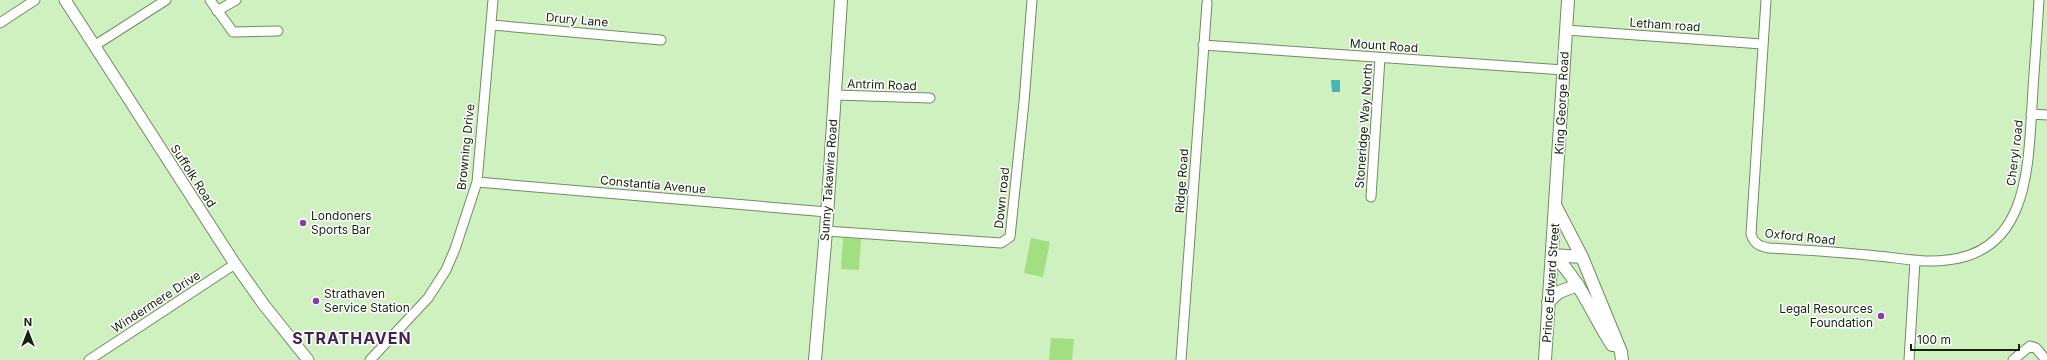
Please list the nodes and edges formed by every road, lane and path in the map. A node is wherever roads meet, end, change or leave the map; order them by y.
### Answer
1 (35, 0) edge
2 (65, 0) edge
3 (166, 0) edge
4 (210, 0) edge
5 (236, 0) edge
6 (493, 0) edge
7 (841, 0) edge
8 (1032, 0) edge
9 (1568, 0) edge
10 (1766, 0) edge
11 (2039, 0) edge
12 (1207, 3) dead end
13 (218, 11) junction
14 (0, 23) edge
15 (492, 25) junction
16 (1566, 30) junction
17 (278, 32) dead end
18 (661, 40) dead end
19 (1762, 44) junction
20 (1203, 45) junction
21 (94, 46) junction
22 (1380, 58) junction
23 (1564, 70) junction
24 (835, 96) junction
25 (930, 98) dead end
26 (2031, 114) junction
27 (2047, 115) edge
28 (477, 182) junction
29 (1371, 197) dead end
30 (1556, 207) junction
31 (827, 212) junction
32 (826, 232) junction
33 (1553, 255) junction
34 (1582, 257) junction
35 (1915, 261) junction
36 (235, 264) junction
37 (1578, 285) junction
38 (1548, 302) junction
39 (89, 360) edge
40 (308, 360) edge
41 (370, 360) edge
42 (815, 360) edge
43 (1181, 360) edge
44 (1545, 360) edge
45 (1621, 360) edge
46 (1909, 360) edge
47 (2013, 360) edge
48 (2046, 360) edge

1 - 14 street
2 - 21 street, Suffolk Road
3 - 21 street
4 - 13 street
5 - 13 street
6 - 15 street, Browning Drive
7 - 24 main road, Sunny Takawira Road
8 - 32 street, Down road
9 - 16 main road, King George Road
10 - 19 street, Oxford Road
11 - 26 street, Cheryl road
12 - 20 street, Ridge Road
13 - 17 street
15 - 18 street, Drury Lane
15 - 28 street, Browning Drive
16 - 19 street, Letham road
16 - 23 main road, King George Road
19 - 35 street, Oxford Road
20 - 22 street, Mount Road
20 - 43 street, Ridge Road
21 - 36 street, Suffolk Road
22 - 23 street, Mount Road
22 - 29 street, Stoneridge Way North
23 - 30 main road, King George Road
24 - 25 street, Antrim Road
24 - 31 main road, Sunny Takawira Road
26 - 27 street
26 - 35 street, Cheryl road
28 - 31 street, Constantia Avenue
28 - 41 street, Browning Drive
30 - 33 main road, Prince Edward Street
30 - 34 main road
31 - 32 main road, Sunny Takawira Road
32 - 42 main road, Sunny Takawira Road
33 - 34 main road
33 - 37 main road
33 - 38 main road, Prince Edward Street
34 - 45 main road
35 - 46 street
36 - 39 street, Windermere Drive
36 - 40 street, Suffolk Road
37 - 38 main road
37 - 45 main road
38 - 44 main road, Prince Edward Street
47 - 48 street

